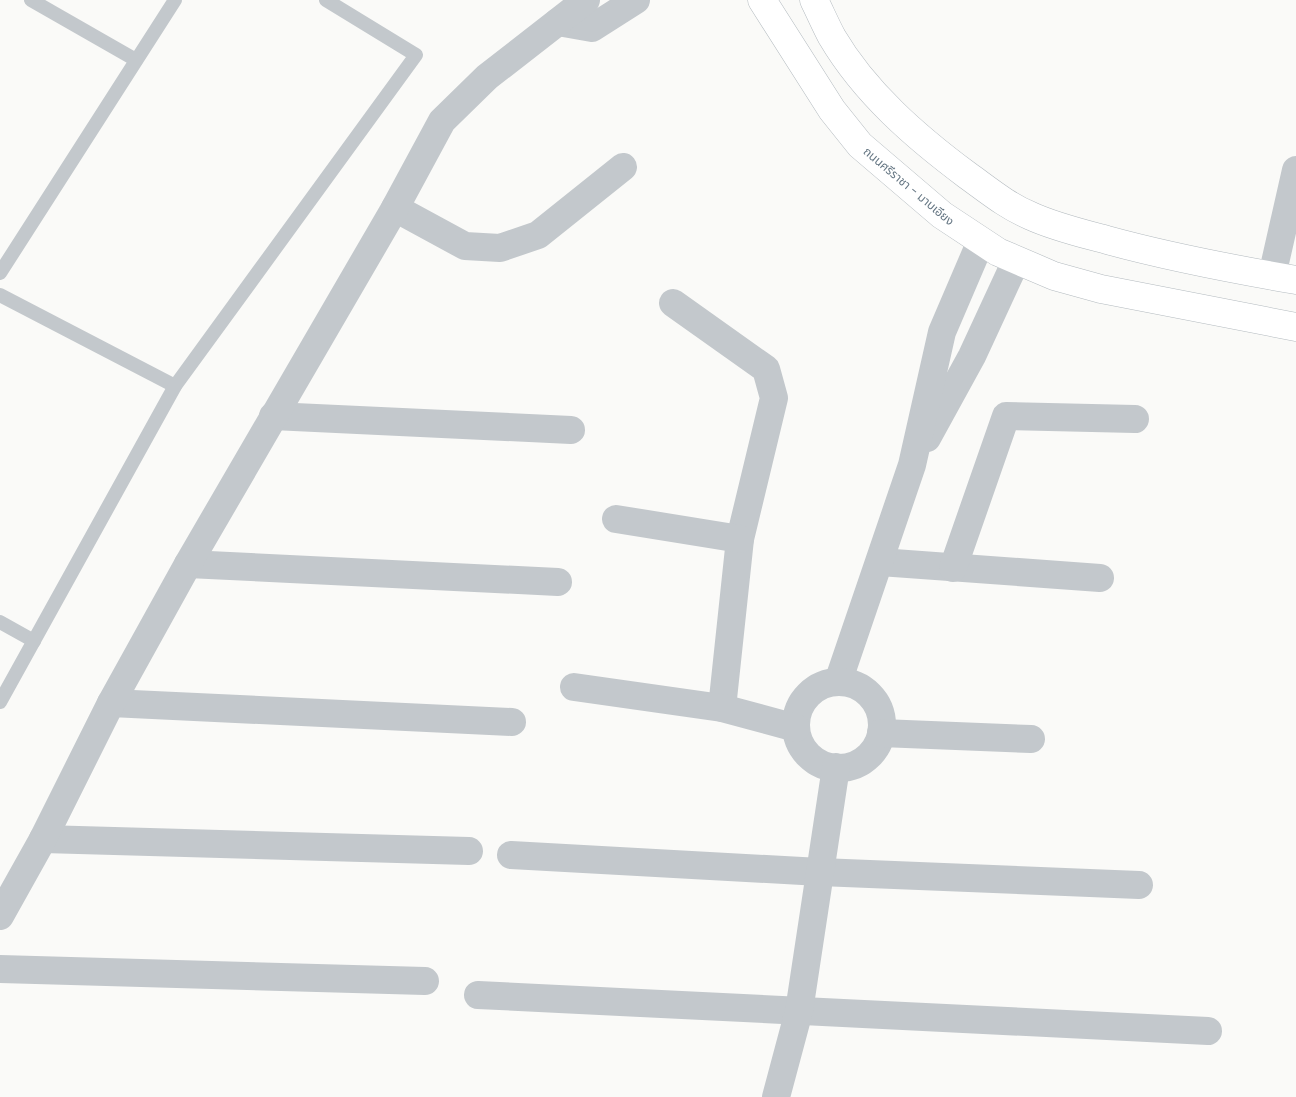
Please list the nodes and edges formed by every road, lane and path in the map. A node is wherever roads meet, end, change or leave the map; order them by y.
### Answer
1 (31, 0) edge
2 (175, 0) edge
3 (326, 0) edge
4 (586, 0) edge
5 (636, 0) edge
6 (762, 0) edge
7 (814, 0) edge
8 (558, 22) junction
9 (136, 60) junction
10 (623, 167) dead end
11 (1296, 170) edge
12 (395, 208) junction
13 (981, 241) junction
14 (1016, 260) junction
15 (0, 273) edge
16 (1284, 278) edge
17 (0, 295) edge
18 (673, 303) dead end
19 (1296, 327) edge
20 (175, 386) junction
21 (273, 416) junction
22 (1135, 419) dead end
23 (571, 430) dead end
24 (912, 465) junction
25 (616, 518) dead end
26 (740, 539) junction
27 (880, 562) junction
28 (188, 564) junction
29 (952, 568) junction
30 (1100, 578) dead end
31 (558, 582) dead end
32 (0, 622) edge
33 (34, 640) junction
34 (838, 682) junction
35 (574, 687) dead end
36 (0, 702) edge
37 (111, 703) junction
38 (722, 708) junction
39 (512, 722) dead end
40 (796, 728) junction
41 (882, 733) junction
42 (1031, 739) dead end
43 (836, 767) junction
44 (43, 839) junction
45 (469, 851) dead end
46 (511, 855) dead end
47 (820, 872) junction
48 (1139, 885) dead end
49 (0, 916) edge
50 (0, 969) edge
51 (426, 981) dead end
52 (478, 995) dead end
53 (799, 1011) junction
54 (1208, 1031) dead end
55 (776, 1097) edge

1 - 9 lane
2 - 9 lane
3 - 20 lane
4 - 8 street
5 - 8 street
6 - 13 main road, ถนนศรีราชา - มาบเอียง
7 - 16 main road
8 - 12 street
9 - 15 lane
10 - 12 street
11 - 16 street
12 - 21 street
13 - 14 main road, ถนนศรีราชา - มาบเอียง
13 - 24 street
14 - 19 main road, ถนนศรีราชา - มาบเอียง
14 - 24 street
17 - 20 lane
18 - 26 street
20 - 33 lane
21 - 23 street
21 - 28 street
22 - 29 street
24 - 27 street
25 - 26 street
26 - 38 street
27 - 29 street
27 - 34 street
28 - 31 street
28 - 37 street
29 - 30 street
32 - 33 lane
33 - 36 lane
34 - 40 street
34 - 41 street
35 - 38 street
37 - 39 street
37 - 44 street
38 - 40 street
40 - 43 street
41 - 42 street
41 - 43 street
43 - 47 street
44 - 45 street
44 - 49 street
46 - 47 street
47 - 48 street
47 - 53 street
50 - 51 street
52 - 53 street
53 - 54 street
53 - 55 street

